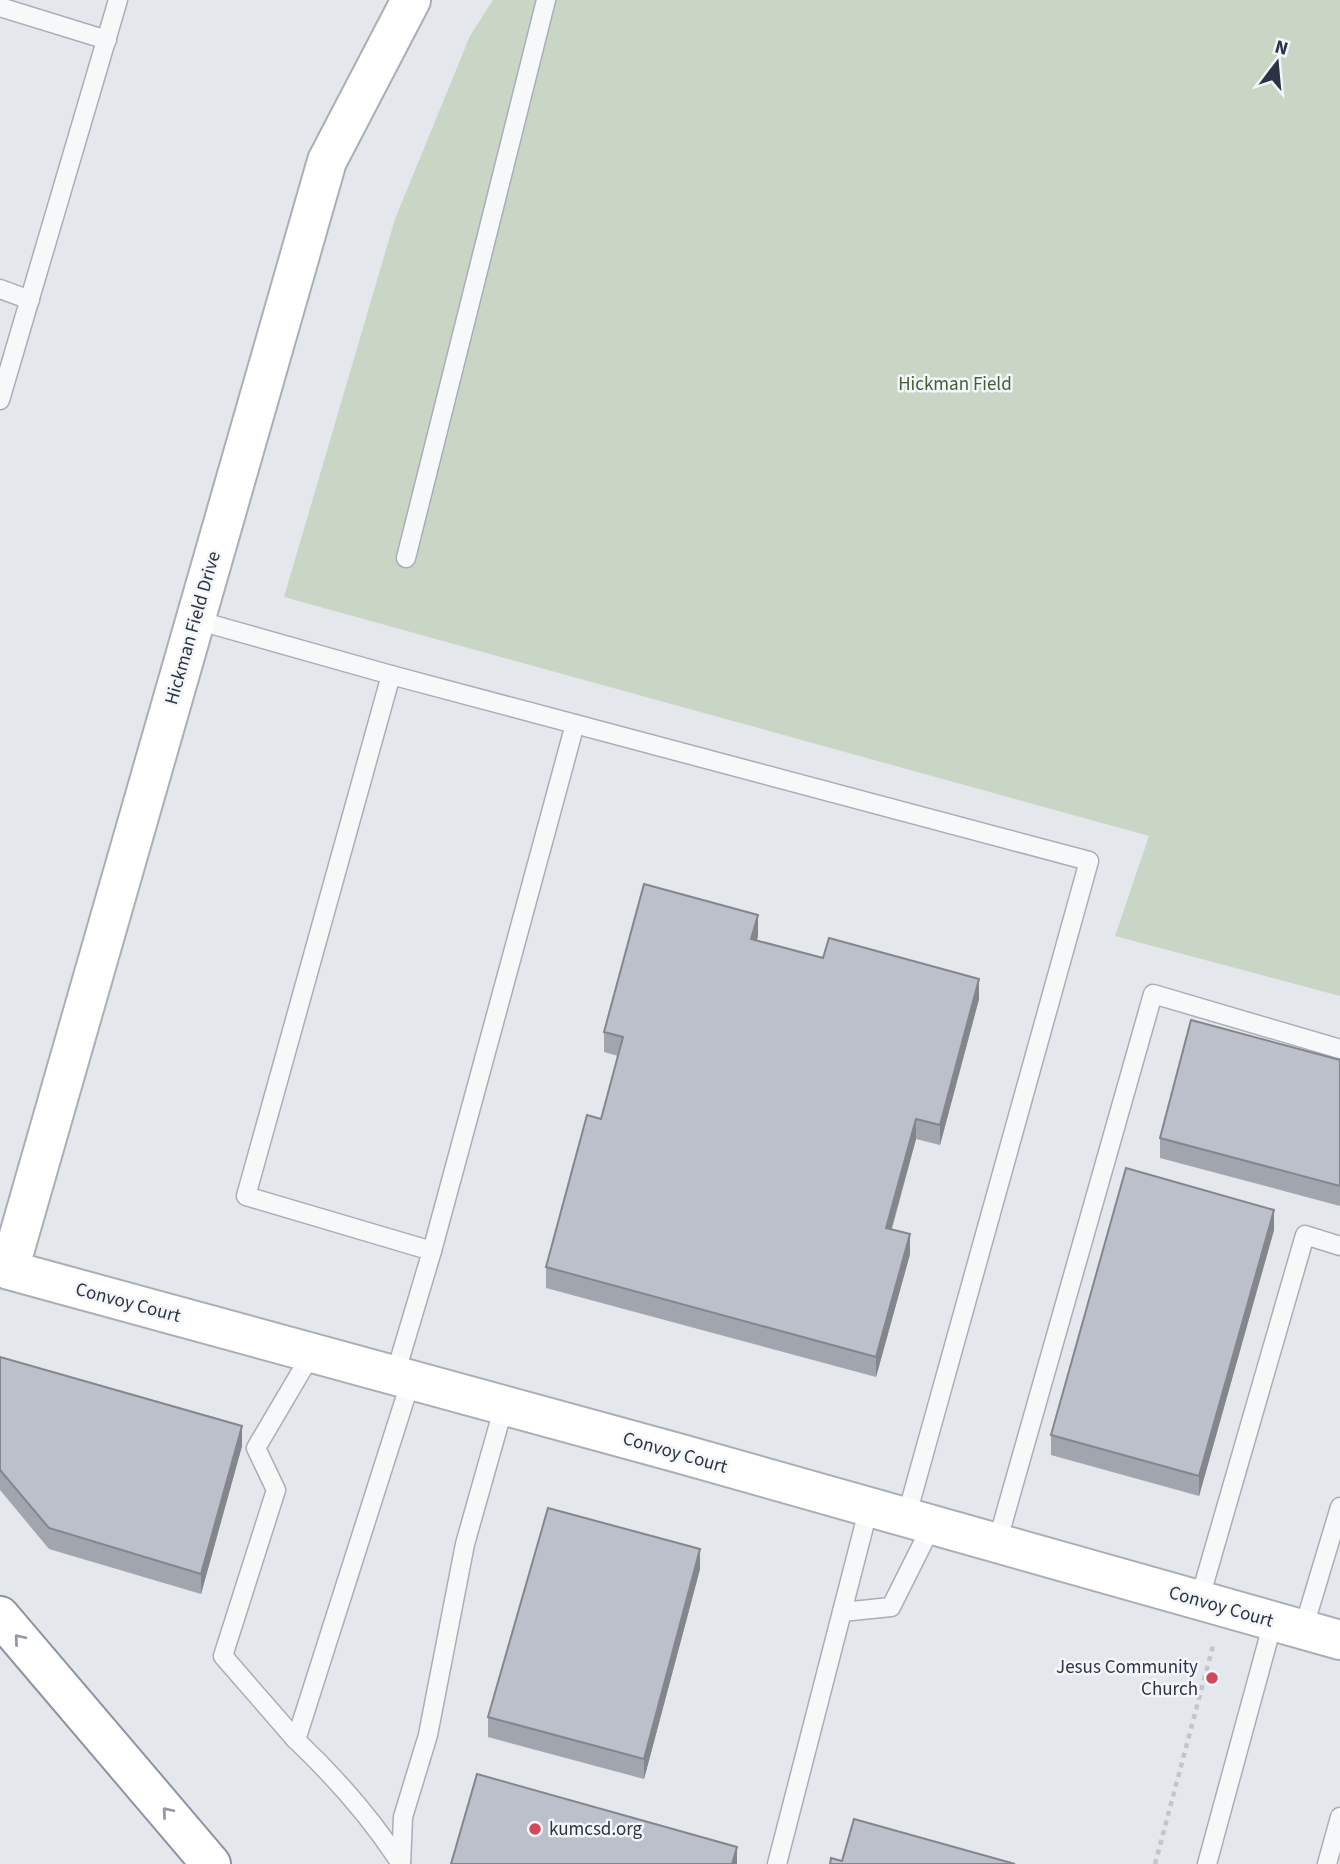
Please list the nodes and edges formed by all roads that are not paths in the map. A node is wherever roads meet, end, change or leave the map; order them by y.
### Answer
1 (118, 0) edge
2 (411, 0) edge
3 (546, 0) edge
4 (0, 7) edge
5 (107, 40) junction
6 (0, 289) edge
7 (30, 300) junction
8 (0, 400) edge
9 (406, 558) dead end
10 (195, 620) junction
11 (391, 675) junction
12 (575, 724) junction
13 (1340, 1049) edge
14 (1340, 1246) edge
15 (432, 1251) junction
16 (5, 1269) edge
17 (312, 1353) junction
18 (403, 1378) junction
19 (504, 1406) junction
20 (870, 1507) junction
21 (1340, 1507) edge
22 (919, 1521) junction
23 (997, 1543) junction
24 (1199, 1601) junction
25 (842, 1612) junction
26 (0, 1616) edge
27 (1288, 1626) junction
28 (1340, 1640) edge
29 (296, 1740) junction
30 (1340, 1817) edge
31 (211, 1864) edge
32 (401, 1864) edge
33 (777, 1864) edge
34 (1206, 1864) edge
35 (1327, 1864) edge

1 - 5 lane
2 - 10 main road, Hickman Field Drive
3 - 9 lane
4 - 5 lane
5 - 7 lane
6 - 7 lane
7 - 8 lane
10 - 11 lane
10 - 16 main road, Hickman Field Drive
11 - 12 lane
11 - 15 lane
12 - 15 lane
12 - 22 lane
13 - 23 lane
14 - 24 lane
15 - 18 lane
16 - 17 main road, Convoy Court
17 - 18 main road, Convoy Court
17 - 29 lane
18 - 19 main road, Convoy Court
18 - 29 lane
19 - 20 main road, Convoy Court
19 - 32 lane
20 - 22 main road, Convoy Court
20 - 25 lane
21 - 27 lane
22 - 23 main road, Convoy Court
22 - 25 lane
23 - 24 main road, Convoy Court
24 - 27 main road, Convoy Court
25 - 33 lane
31 -> 26 main road
27 - 28 main road, Convoy Court
27 - 34 lane
29 - 32 lane
30 - 35 lane

